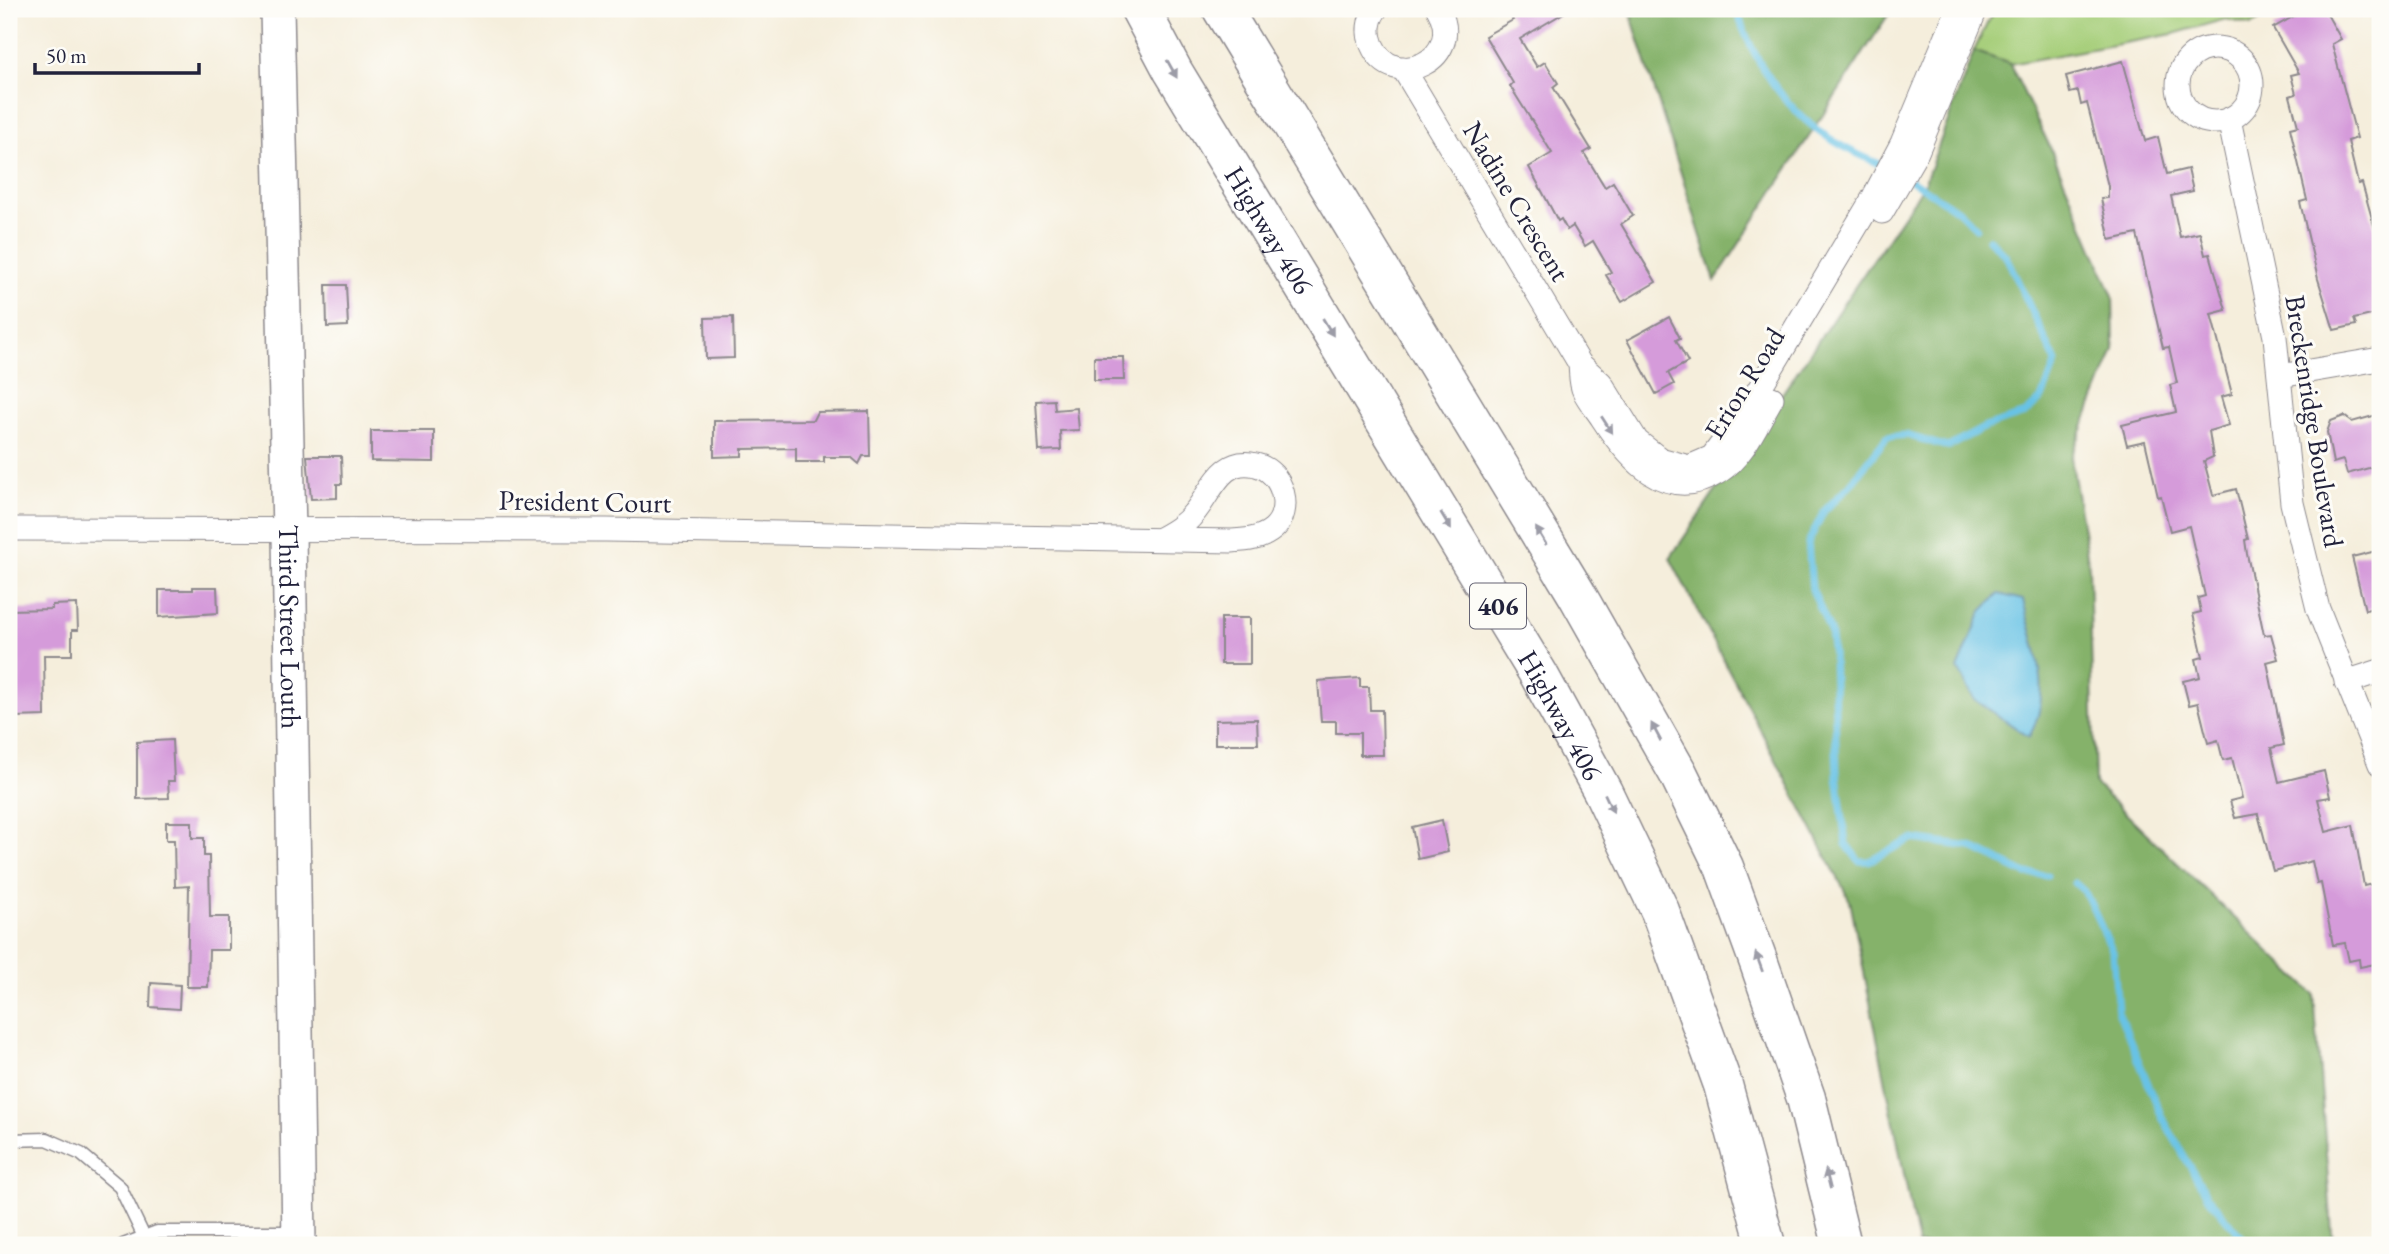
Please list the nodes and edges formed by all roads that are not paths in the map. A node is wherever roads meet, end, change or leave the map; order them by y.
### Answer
1 (277, 9) edge
2 (1140, 9) edge
3 (1222, 9) edge
4 (1376, 9) edge
5 (1438, 9) edge
6 (1958, 9) edge
7 (1976, 9) edge
8 (1403, 68) junction
9 (2229, 119) dead end
10 (1910, 148) junction
11 (2380, 359) edge
12 (1580, 364) joint
13 (2280, 376) junction
14 (9, 529) edge
15 (289, 532) junction
16 (1160, 539) junction
17 (2380, 671) edge
18 (2346, 682) junction
19 (2380, 764) edge
20 (9, 1140) edge
21 (144, 1237) junction
22 (298, 1239) edge
23 (123, 1245) edge
24 (1766, 1245) edge
25 (1842, 1245) edge

1 - 15 street, Third Street Louth
2 -> 24 highway, Highway 406 / 406
25 -> 3 highway, 406
4 - 8 street, Nadine Crescent
5 - 8 street
6 - 10 street, Erion Road
7 - 10 street, Erion Road
8 - 12 street, Nadine Crescent
9 - 13 street, Breckenridge Boulevard
10 - 12 street, Erion Road
11 - 13 street
13 - 18 street, Breckenridge Boulevard
14 - 15 street, President Court
15 - 16 street, President Court
15 - 22 street, Third Street Louth
16 - 16 street, President Court
17 - 18 street
18 - 19 street, Breckenridge Boulevard
20 - 21 lane
21 - 22 lane
21 - 23 lane

